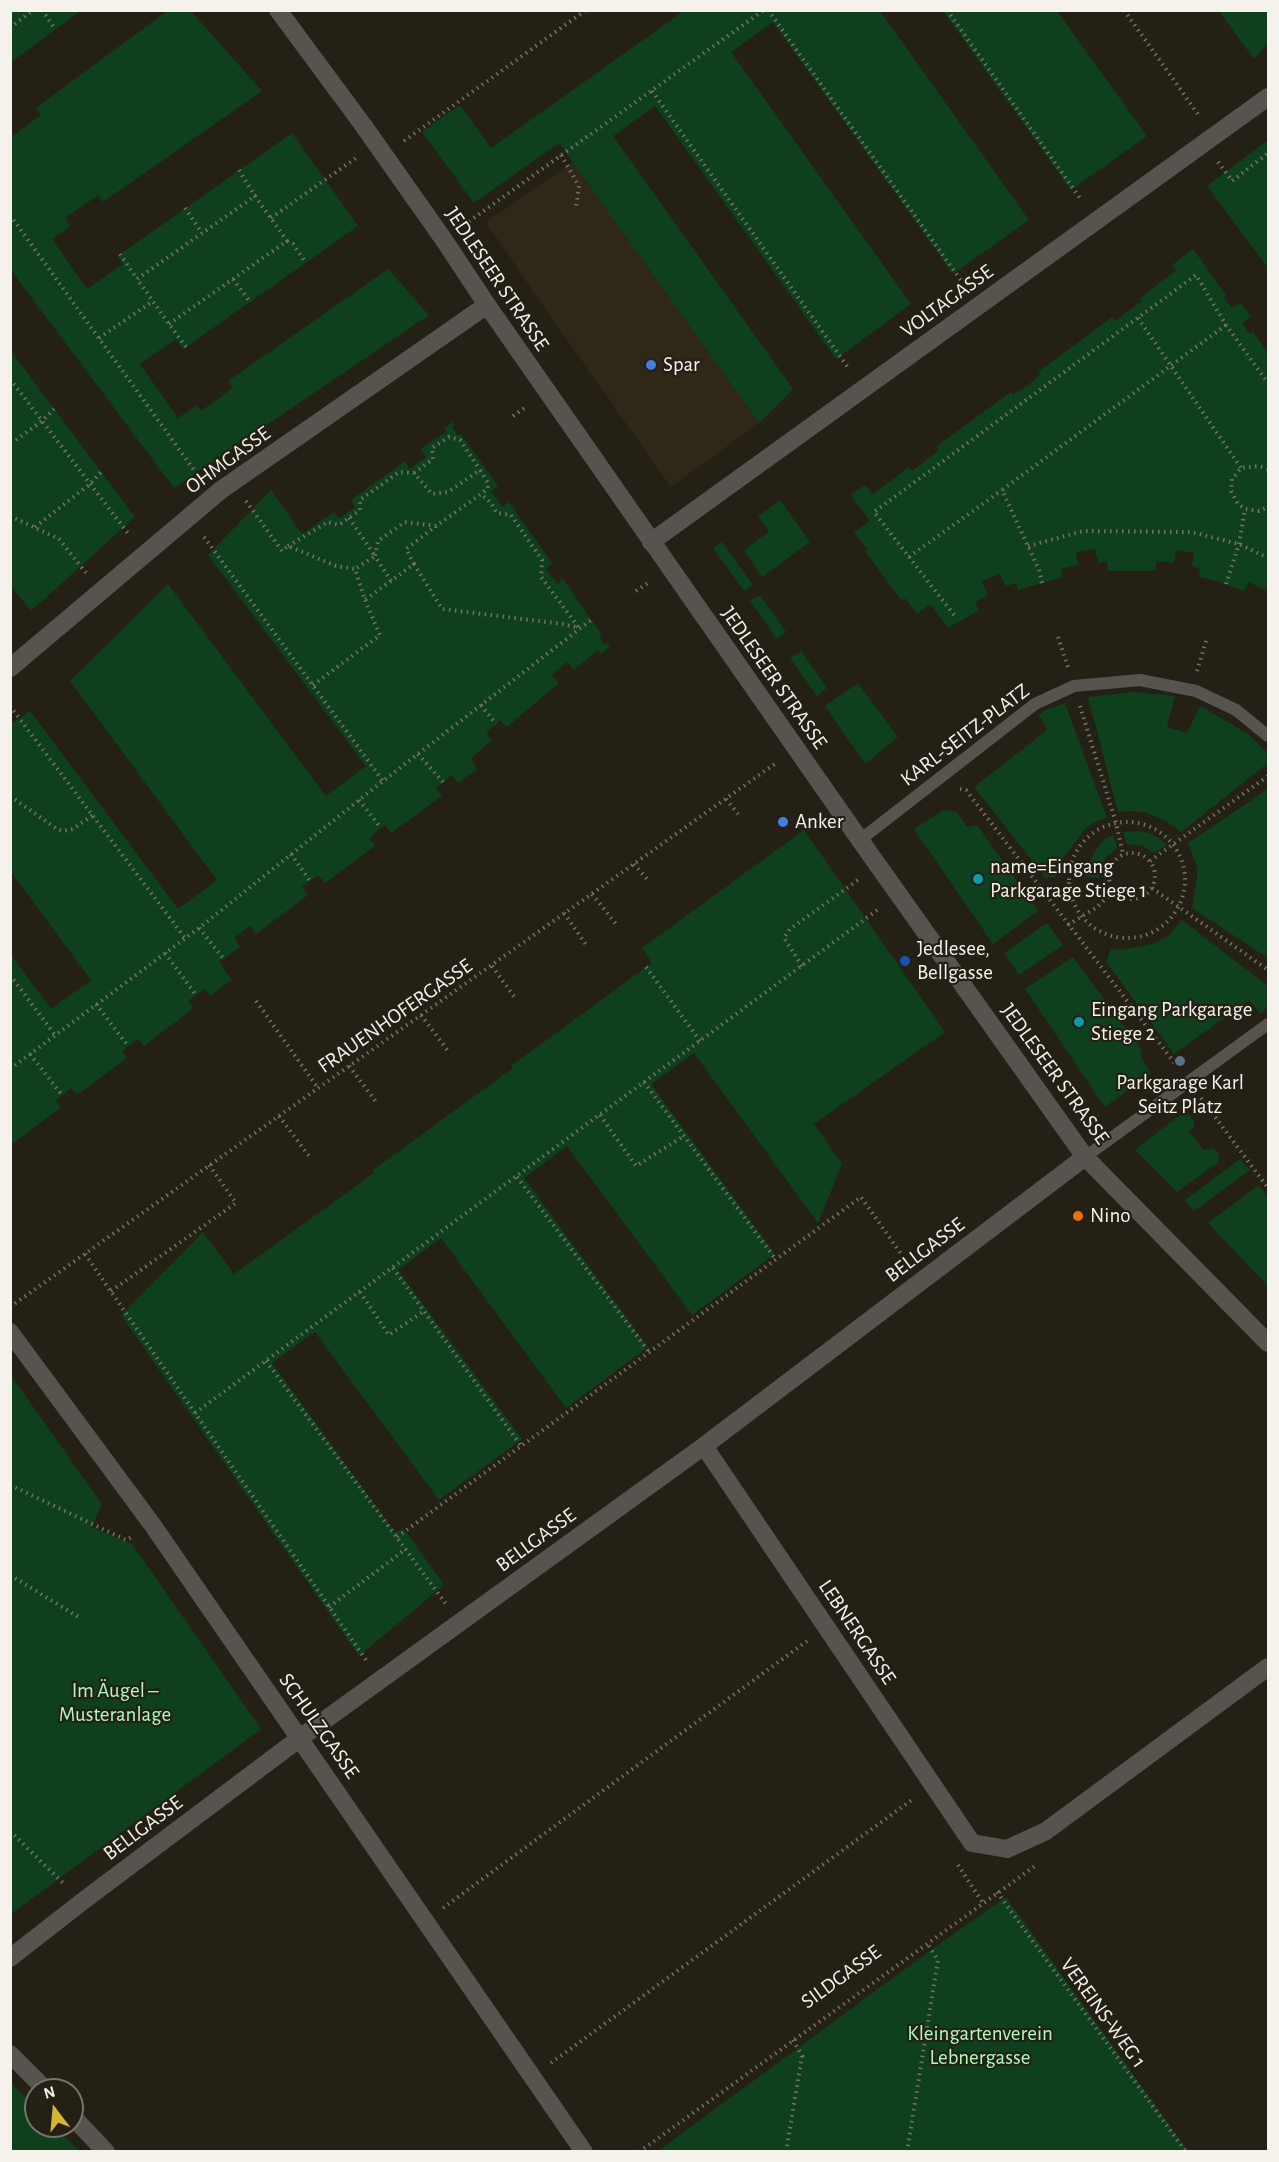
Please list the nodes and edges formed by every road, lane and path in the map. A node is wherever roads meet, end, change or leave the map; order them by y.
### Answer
1 (33, 10) edge
2 (42, 10) edge
3 (278, 10) edge
4 (586, 10) edge
5 (766, 10) edge
6 (947, 10) edge
7 (1124, 10) edge
8 (10, 28) edge
9 (56, 29) dead end
10 (652, 91) junction
11 (1269, 97) edge
12 (421, 129) dead end
13 (1208, 139) junction
14 (375, 143) junction
15 (1269, 153) edge
16 (561, 155) junction
17 (239, 170) dead end
18 (255, 196) junction
19 (576, 207) dead end
20 (185, 208) dead end
21 (10, 215) edge
22 (271, 218) junction
23 (1096, 221) junction
24 (202, 233) junction
25 (444, 240) junction
26 (287, 241) junction
27 (120, 254) dead end
28 (306, 263) dead end
29 (138, 279) junction
30 (233, 279) junction
31 (153, 301) junction
32 (250, 302) dead end
33 (487, 306) junction
34 (979, 306) junction
35 (1137, 318) junction
36 (169, 324) junction
37 (1226, 325) junction
38 (99, 338) junction
39 (186, 347) dead end
40 (1170, 366) junction
41 (10, 379) edge
42 (1269, 383) edge
43 (863, 389) junction
44 (54, 409) dead end
45 (42, 421) junction
46 (16, 440) dead end
47 (1241, 468) junction
48 (480, 470) junction
49 (1269, 470) edge
50 (101, 472) dead end
51 (414, 473) junction
52 (90, 484) junction
53 (230, 484) junction
54 (1002, 490) junction
55 (481, 494) junction
56 (213, 497) junction
57 (1269, 507) edge
58 (1245, 509) junction
59 (10, 516) edge
60 (189, 517) junction
61 (349, 518) junction
62 (436, 526) junction
63 (34, 527) junction
64 (651, 542) junction
65 (1239, 544) junction
66 (288, 546) junction
67 (1028, 546) junction
68 (144, 555) junction
69 (375, 556) junction
70 (909, 557) junction
71 (1269, 558) edge
72 (414, 564) junction
73 (355, 569) junction
74 (391, 581) junction
75 (1042, 583) dead end
76 (1226, 584) dead end
77 (102, 591) junction
78 (365, 600) junction
79 (954, 615) dead end
80 (591, 620) dead end
81 (580, 628) junction
82 (1058, 637) dead end
83 (1207, 638) dead end
84 (10, 668) edge
85 (313, 685) junction
86 (1074, 686) junction
87 (1191, 690) junction
88 (481, 705) junction
89 (10, 706) edge
90 (496, 724) dead end
91 (1269, 736) edge
92 (796, 749) junction
93 (418, 754) junction
94 (1269, 776) edge
95 (939, 777) junction
96 (383, 781) junction
97 (443, 782) dead end
98 (10, 796) edge
99 (726, 799) junction
100 (359, 800) junction
101 (738, 814) dead end
102 (93, 815) junction
103 (1116, 823) junction
104 (381, 828) dead end
105 (860, 840) junction
106 (1174, 845) junction
107 (291, 854) junction
108 (1123, 854) junction
109 (1150, 861) junction
110 (634, 864) junction
111 (878, 866) junction
112 (648, 880) dead end
113 (310, 881) dead end
114 (1152, 888) junction
115 (1114, 891) junction
116 (592, 894) junction
117 (899, 894) junction
118 (1179, 907) junction
119 (564, 913) junction
120 (1082, 916) junction
121 (616, 924) dead end
122 (1068, 925) junction
123 (198, 928) junction
124 (185, 938) junction
125 (587, 946) dead end
126 (165, 953) junction
127 (224, 958) dead end
128 (492, 966) junction
129 (802, 966) junction
130 (646, 967) dead end
131 (1269, 970) edge
132 (10, 975) edge
133 (196, 996) dead end
134 (515, 998) dead end
135 (256, 1001) dead end
136 (96, 1004) junction
137 (421, 1015) junction
138 (1269, 1024) edge
139 (55, 1035) junction
140 (700, 1041) junction
141 (128, 1046) dead end
142 (448, 1052) dead end
143 (30, 1054) junction
144 (349, 1066) junction
145 (10, 1069) edge
146 (644, 1082) junction
147 (1190, 1083) junction
148 (318, 1089) junction
149 (62, 1095) dead end
150 (377, 1103) dead end
151 (600, 1115) junction
152 (279, 1116) junction
153 (684, 1136) junction
154 (309, 1156) dead end
155 (1085, 1157) junction
156 (209, 1166) junction
157 (517, 1177) junction
158 (1269, 1188) edge
159 (85, 1254) junction
160 (776, 1260) junction
161 (393, 1268) junction
162 (920, 1282) junction
163 (111, 1291) junction
164 (360, 1292) junction
165 (10, 1307) edge
166 (424, 1311) junction
167 (10, 1332) edge
168 (1269, 1343) edge
169 (649, 1352) junction
170 (266, 1361) junction
171 (195, 1413) junction
172 (521, 1446) junction
173 (704, 1446) junction
174 (10, 1485) edge
175 (154, 1527) junction
176 (396, 1537) junction
177 (406, 1549) junction
178 (10, 1575) edge
179 (329, 1607) junction
180 (80, 1618) dead end
181 (460, 1623) junction
182 (826, 1627) junction
183 (1269, 1667) edge
184 (380, 1681) junction
185 (300, 1738) junction
186 (933, 1785) junction
187 (10, 1831) edge
188 (1046, 1832) junction
189 (972, 1843) junction
190 (997, 1893) junction
191 (83, 1901) junction
192 (983, 1903) junction
193 (426, 1921) junction
194 (927, 1943) junction
195 (10, 1958) edge
196 (793, 2040) junction
197 (10, 2054) edge
198 (532, 2077) junction
199 (34, 2078) edge
200 (84, 2128) edge
201 (106, 2151) edge
202 (584, 2151) edge
203 (639, 2151) edge
204 (786, 2151) edge
205 (907, 2151) edge
206 (1186, 2151) edge

1 - 8 path
2 - 9 path
3 - 14 street, JEDLESEER STRASSE
4 - 12 path
5 - 10 path
5 - 34 path
6 - 23 path
7 - 13 path
10 - 16 path
10 - 43 path
11 - 13 street, VOLTAGASSE
13 - 15 path
13 - 23 street, VOLTAGASSE
14 - 22 path
14 - 25 street, JEDLESEER STRASSE
16 - 19 path
16 - 25 path
17 - 18 path
18 - 22 path
18 - 24 path
20 - 24 path
21 - 38 path
22 - 26 path
23 - 34 street, VOLTAGASSE
24 - 29 path
25 - 33 street, JEDLESEER STRASSE
26 - 28 path
26 - 30 path
27 - 29 path
29 - 31 path
30 - 32 path
30 - 36 path
31 - 36 path
31 - 38 path
33 - 53 street, OHMGASSE
33 - 64 street, JEDLESEER STRASSE
34 - 43 street, VOLTAGASSE
35 - 37 path
35 - 40 path
35 - 70 path
36 - 39 path
37 - 40 path
37 - 42 path
38 - 56 path
40 - 47 path
40 - 54 path
41 - 45 path
43 - 64 street, VOLTAGASSE
44 - 45 path
45 - 46 path
45 - 52 path
47 - 49 path
47 - 58 path
48 - 51 path
48 - 51 path
48 - 55 path
50 - 52 path
51 - 61 path
52 - 63 path
52 - 68 path
53 - 56 street, OHMGASSE
53 - 66 path
54 - 67 path
54 - 70 path
55 - 62 path
55 - 81 path
56 - 60 street, OHMGASSE
57 - 58 path
58 - 65 path
59 - 63 path
60 - 68 street, OHMGASSE
60 - 85 path
61 - 66 path
61 - 69 path
62 - 69 path
62 - 72 path
63 - 77 path
64 - 92 street, JEDLESEER STRASSE
65 - 67 path
65 - 71 path
65 - 76 path
66 - 73 path
67 - 75 path
68 - 77 street, OHMGASSE
69 - 73 path
69 - 74 path
70 - 79 path
72 - 74 path
72 - 81 path
73 - 78 path
74 - 78 path
77 - 84 street, OHMGASSE
78 - 85 path
80 - 81 path
81 - 88 path
82 - 86 path
83 - 87 path
85 - 96 path
86 - 87 lane, KARL-SEITZ-PLATZ
86 - 95 lane, KARL-SEITZ-PLATZ
86 - 103 path
87 - 91 lane, KARL-SEITZ-PLATZ
88 - 90 path
88 - 93 path
89 - 102 path
92 - 99 path, FRAUENHOFERGASSE
92 - 105 street, JEDLESEER STRASSE
93 - 96 path
93 - 97 path
94 - 106 path
95 - 105 lane, KARL-SEITZ-PLATZ
95 - 122 path
96 - 100 path
98 - 102 path
99 - 101 path
99 - 110 path, FRAUENHOFERGASSE
100 - 104 path
100 - 107 path
102 - 124 path
103 - 106 path
103 - 108 path
103 - 120 path
105 - 111 street, JEDLESEER STRASSE
106 - 109 path
106 - 118 path
107 - 113 path
107 - 123 path
108 - 109 path
108 - 115 path
109 - 114 path
110 - 112 path
110 - 116 path, FRAUENHOFERGASSE
111 - 117 street, JEDLESEER STRASSE
111 - 129 path
114 - 115 path
114 - 118 path
115 - 120 path
116 - 119 path, FRAUENHOFERGASSE
116 - 121 path
117 - 129 path
117 - 155 street, JEDLESEER STRASSE
118 - 120 path
118 - 131 path
119 - 125 path
119 - 128 path, FRAUENHOFERGASSE
120 - 122 path
122 - 147 path
123 - 124 path
123 - 127 path
124 - 126 path
126 - 133 path
126 - 136 path
128 - 134 path
128 - 137 path, FRAUENHOFERGASSE
129 - 140 path
130 - 140 path
132 - 139 path
135 - 148 path
136 - 139 path
136 - 141 path
137 - 142 path
137 - 144 path, FRAUENHOFERGASSE
138 - 147 lane
139 - 143 path
140 - 146 path
143 - 145 path
143 - 149 path
144 - 148 path, FRAUENHOFERGASSE
144 - 150 path
146 - 151 path
146 - 153 path
147 - 155 lane
147 - 158 path
148 - 152 path, FRAUENHOFERGASSE
151 - 153 path
151 - 157 path
152 - 154 path
152 - 156 path, FRAUENHOFERGASSE
153 - 160 path
155 - 162 street, BELLGASSE
155 - 168 street, JEDLESEER STRASSE
156 - 159 path, FRAUENHOFERGASSE
156 - 163 path
157 - 161 path
157 - 169 path
159 - 163 path
159 - 165 path, FRAUENHOFERGASSE
160 - 162 path
160 - 169 path
161 - 164 path
161 - 166 path
162 - 173 street, BELLGASSE
163 - 171 path
164 - 166 path
164 - 170 path
166 - 172 path
167 - 175 street, SCHULZGASSE
169 - 172 path
170 - 171 path
170 - 176 path
171 - 179 path
172 - 176 path
173 - 181 street, BELLGASSE
173 - 182 street, LEBNERGASSE
174 - 175 path
175 - 185 street, SCHULZGASSE
176 - 177 path
177 - 179 path
177 - 181 path
178 - 180 path
179 - 184 path
181 - 184 street, BELLGASSE
182 - 186 street, LEBNERGASSE
182 - 193 path
183 - 188 street
184 - 185 street, BELLGASSE
185 - 191 street, BELLGASSE
185 - 193 street, SCHULZGASSE
186 - 189 street, LEBNERGASSE
186 - 198 path
187 - 191 path
188 - 189 street
188 - 190 path, SILDGASSE
189 - 192 path
190 - 192 path, SILDGASSE
190 - 206 path, VEREINS-WEG 1
191 - 195 street, BELLGASSE
192 - 194 path, SILDGASSE
193 - 198 street, SCHULZGASSE
194 - 196 path, SILDGASSE
194 - 205 path
196 - 203 path, SILDGASSE
196 - 204 path
197 - 199 street
198 - 202 street, SCHULZGASSE
200 - 201 street

